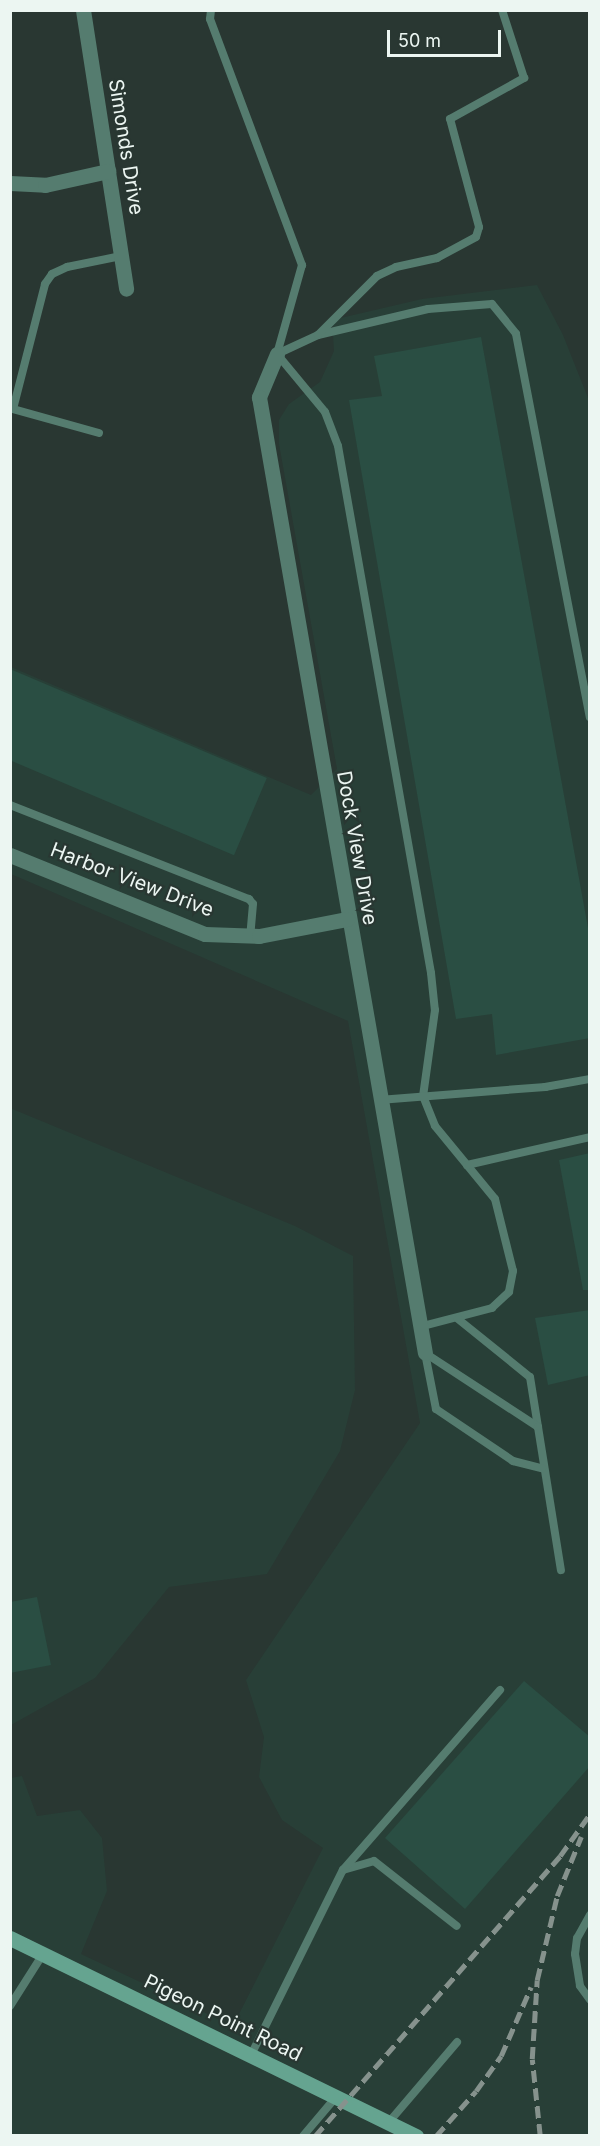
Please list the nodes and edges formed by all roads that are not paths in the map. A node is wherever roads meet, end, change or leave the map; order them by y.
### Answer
1 (83, 10) edge
2 (210, 10) edge
3 (502, 10) edge
4 (108, 171) junction
5 (10, 183) edge
6 (121, 256) junction
7 (126, 289) dead end
8 (318, 335) junction
9 (277, 354) junction
10 (99, 433) dead end
11 (590, 717) edge
12 (10, 805) edge
13 (10, 855) edge
14 (347, 919) junction
15 (250, 936) junction
16 (590, 1079) edge
17 (423, 1095) junction
18 (379, 1100) junction
19 (590, 1137) edge
20 (467, 1165) junction
21 (458, 1319) junction
22 (419, 1327) junction
23 (425, 1353) junction
24 (538, 1427) junction
25 (542, 1468) junction
26 (561, 1570) dead end
27 (500, 1690) dead end
28 (343, 1870) junction
29 (590, 1914) edge
30 (457, 1926) dead end
31 (10, 1938) edge
32 (43, 1954) junction
33 (590, 2000) edge
34 (10, 2006) edge
35 (457, 2042) dead end
36 (251, 2055) junction
37 (336, 2097) junction
38 (389, 2122) junction
39 (303, 2136) edge
40 (416, 2136) edge

1 - 4 street, Simonds Drive
2 - 9 lane
3 - 8 lane
4 - 5 street
4 - 6 street, Simonds Drive
6 - 7 street, Simonds Drive
6 - 10 lane
8 - 9 lane
8 - 11 lane
9 - 14 street, Dock View Drive
9 - 17 lane
12 - 15 lane
13 - 15 street, Harbor View Drive
14 - 15 street, Harbor View Drive
14 - 18 street, Dock View Drive
16 - 17 lane
17 - 18 lane
17 - 20 lane
18 - 22 street, Dock View Drive
19 - 20 lane
20 - 21 lane
21 - 22 lane
21 - 24 lane
22 - 23 street, Dock View Drive
23 - 24 lane
23 - 25 lane
24 - 25 lane
25 - 26 lane
27 - 28 lane
28 - 30 lane
28 - 36 lane
29 - 33 lane
31 - 32 street, Pigeon Point Road
32 - 34 lane
32 - 36 street, Pigeon Point Road
35 - 38 lane
36 - 37 street, Pigeon Point Road
37 - 38 street, Pigeon Point Road
37 - 39 lane
38 - 40 street, Pigeon Point Road

